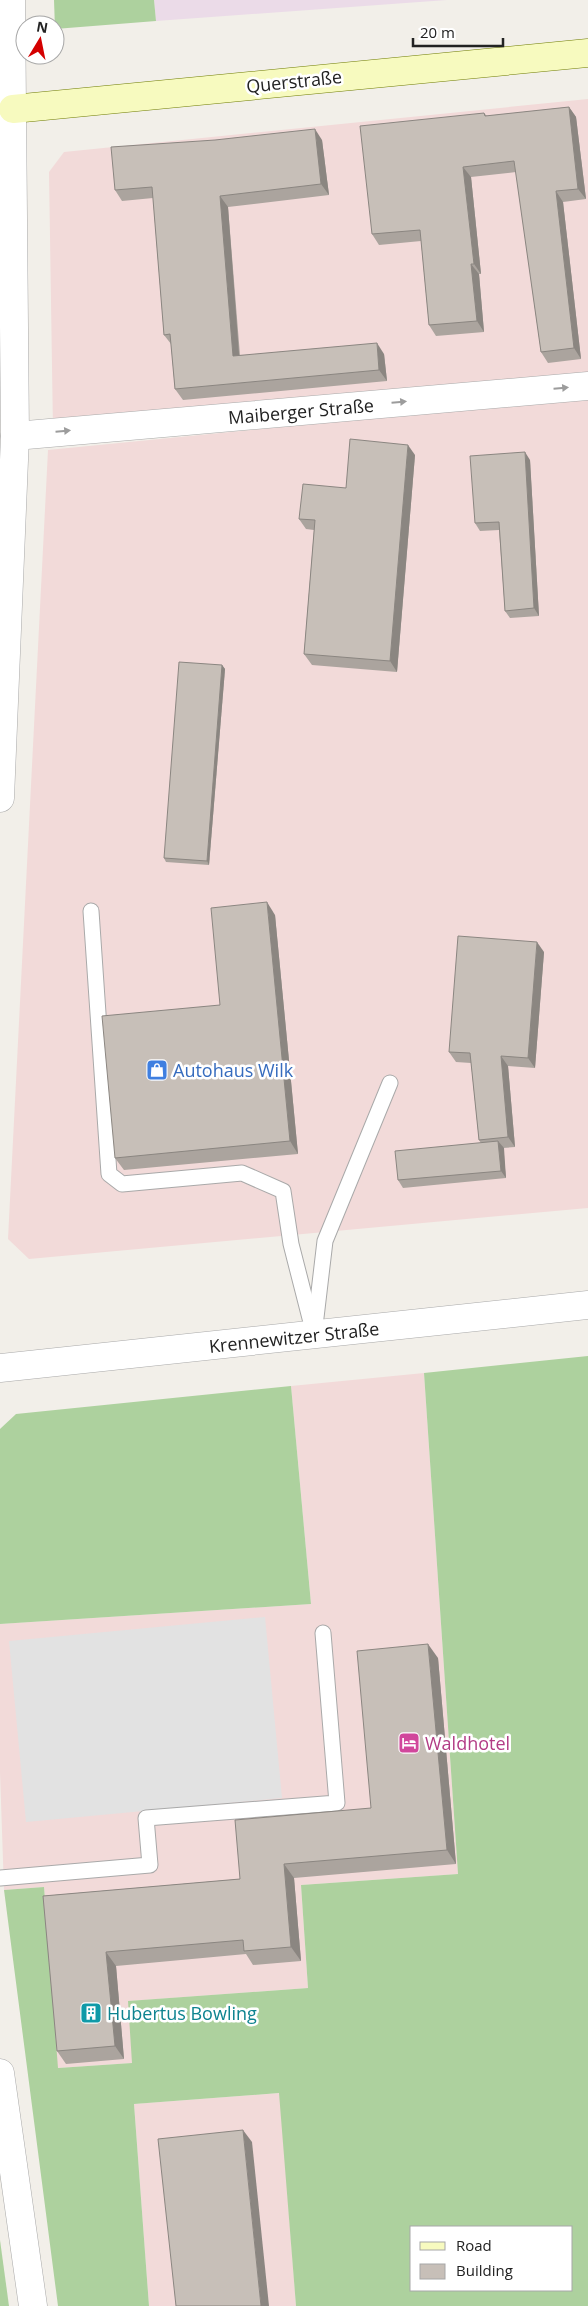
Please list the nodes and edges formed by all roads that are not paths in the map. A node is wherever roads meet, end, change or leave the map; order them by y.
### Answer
1 (10, 0) edge
2 (588, 53) edge
3 (6, 110) edge
4 (588, 386) edge
5 (14, 436) junction
6 (0, 798) edge
7 (91, 911) dead end
8 (390, 1083) dead end
9 (588, 1305) edge
10 (314, 1334) junction
11 (0, 1368) edge
12 (323, 1633) dead end
13 (0, 1878) edge
14 (0, 2073) edge
15 (33, 2306) edge

1 - 3 street
2 - 3 street, Querstraße
3 - 5 street
5 -> 4 street, Maiberger Straße
5 - 6 street
7 - 10 lane
8 - 10 lane
9 - 10 street, Krennewitzer Straße
10 - 11 street, Krennewitzer Straße
12 - 13 lane
14 - 15 street

